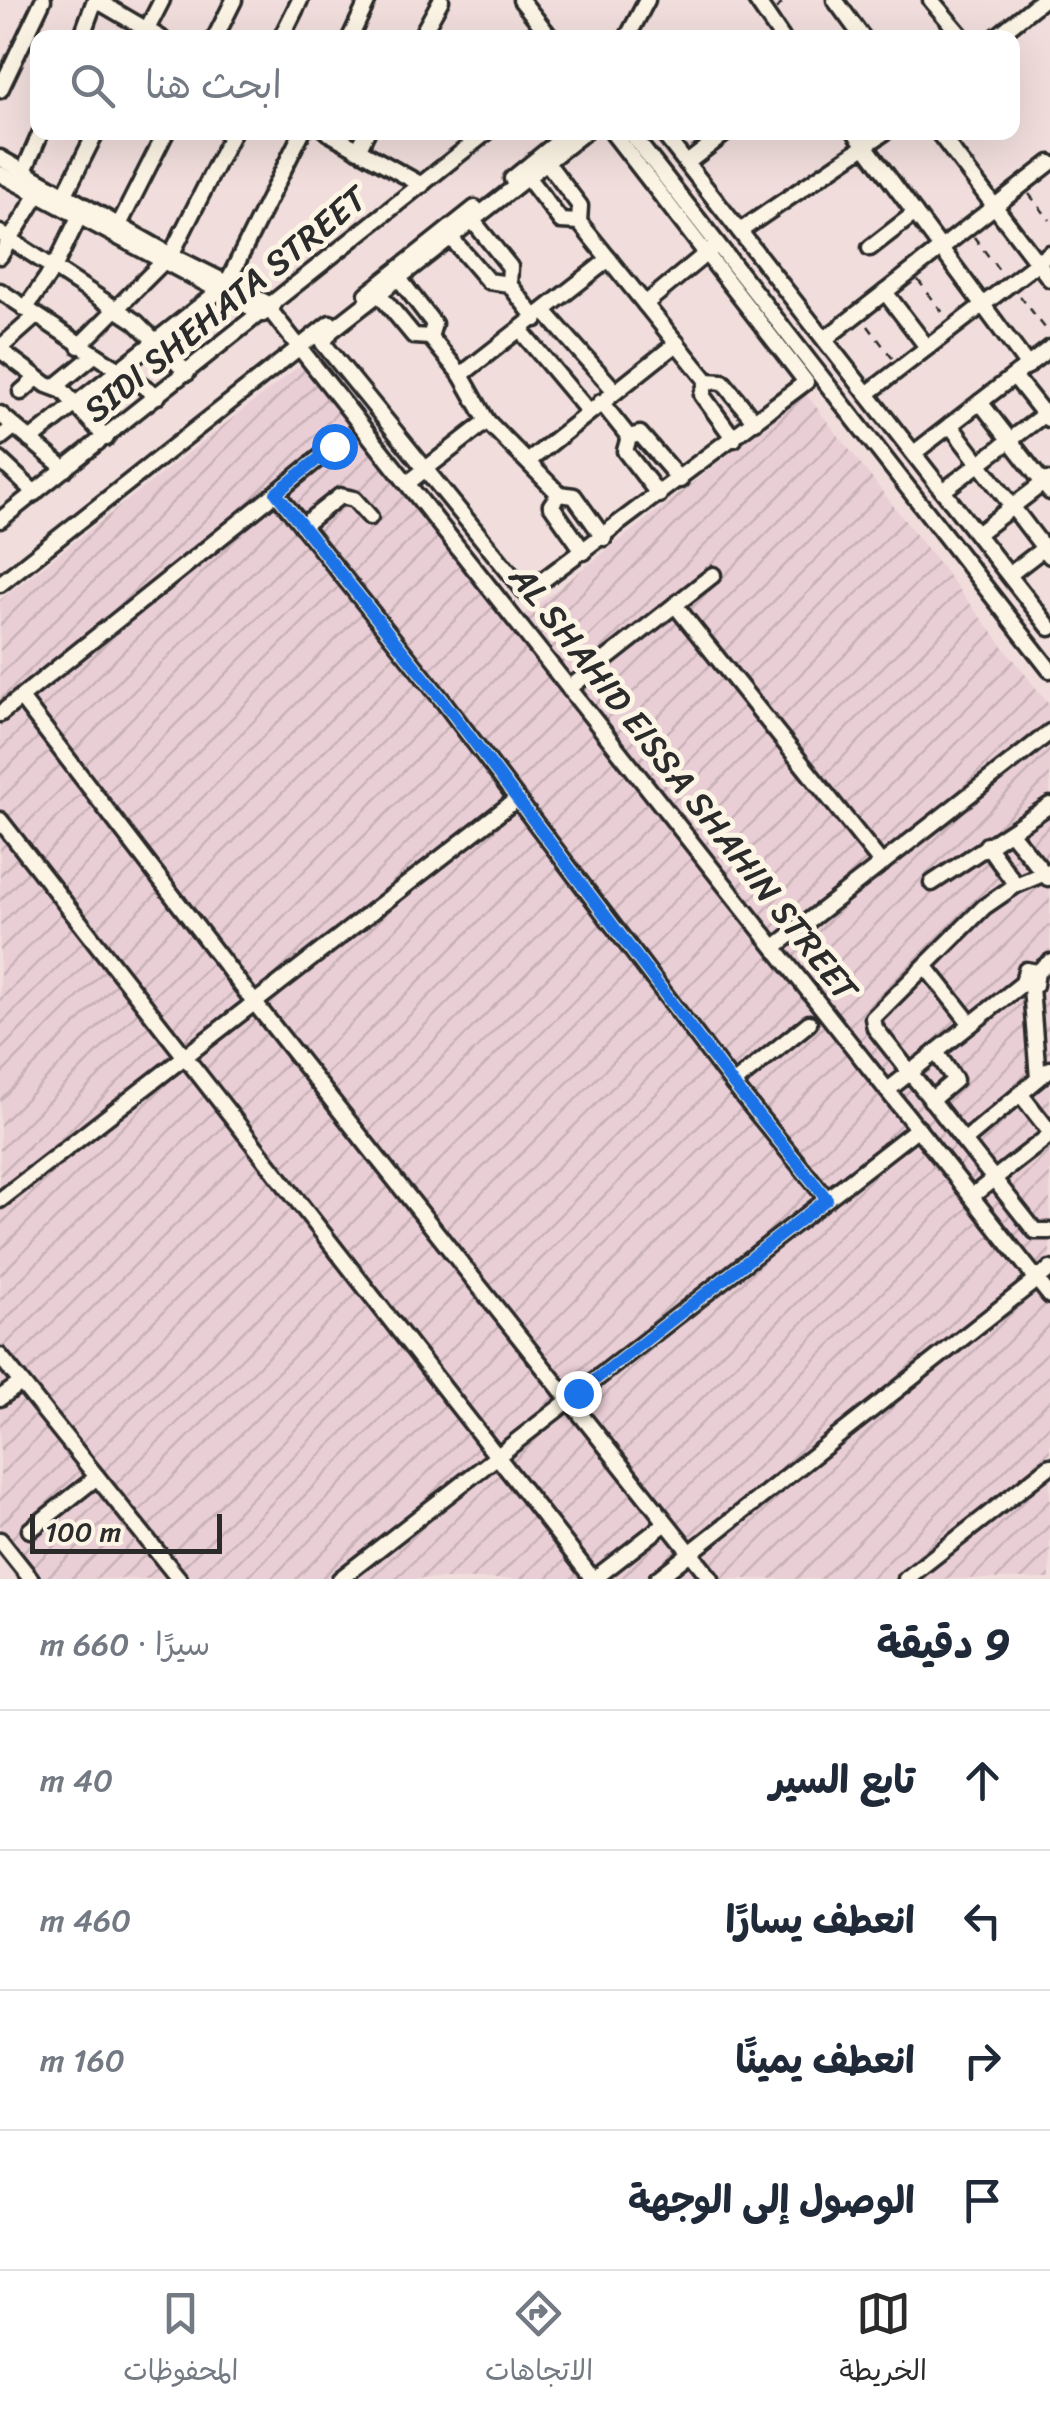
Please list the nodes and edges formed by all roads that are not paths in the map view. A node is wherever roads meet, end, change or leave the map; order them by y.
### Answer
1 (44, 0) edge
2 (95, 0) edge
3 (162, 0) edge
4 (234, 0) edge
5 (300, 0) edge
6 (368, 0) edge
7 (441, 0) edge
8 (520, 0) edge
9 (647, 0) edge
10 (756, 0) edge
11 (835, 0) edge
12 (931, 0) edge
13 (1042, 0) edge
14 (84, 30) edge
15 (142, 30) edge
16 (152, 30) edge
17 (219, 30) edge
18 (285, 30) edge
19 (354, 30) edge
20 (424, 30) edge
21 (544, 30) edge
22 (630, 30) edge
23 (777, 30) edge
24 (857, 30) edge
25 (956, 30) edge
26 (1005, 30) edge
27 (0, 90) edge
28 (38, 140) edge
29 (92, 140) edge
30 (162, 140) edge
31 (229, 140) edge
32 (298, 140) edge
33 (341, 140) edge
34 (364, 140) edge
35 (477, 140) edge
36 (560, 140) edge
37 (576, 140) edge
38 (619, 140) edge
39 (636, 140) edge
40 (668, 140) edge
41 (717, 140) edge
42 (861, 140) edge
43 (874, 140) edge
44 (944, 140) edge
45 (866, 146) junction
46 (358, 150) junction
47 (0, 158) edge
48 (548, 164) junction
49 (687, 164) junction
50 (1049, 164) edge
51 (24, 172) junction
52 (0, 174) edge
53 (528, 178) junction
54 (422, 185) junction
55 (38, 194) junction
56 (65, 194) junction
57 (992, 208) junction
58 (915, 213) junction
59 (79, 217) junction
60 (473, 221) junction
61 (579, 222) junction
62 (119, 224) junction
63 (740, 232) junction
64 (6, 237) edge
65 (452, 238) junction
66 (870, 248) dead end
67 (713, 249) junction
68 (938, 250) junction
69 (0, 256) edge
70 (167, 258) junction
71 (1044, 258) edge
72 (609, 259) junction
73 (416, 261) junction
74 (55, 266) junction
75 (1050, 279) edge
76 (401, 280) junction
77 (508, 284) junction
78 (224, 286) junction
79 (0, 291) edge
80 (885, 292) junction
81 (380, 295) junction
82 (646, 304) junction
83 (981, 306) junction
84 (119, 310) junction
85 (268, 310) junction
86 (31, 312) junction
87 (541, 315) junction
88 (521, 330) junction
89 (430, 337) junction
90 (825, 338) junction
91 (156, 340) junction
92 (677, 344) junction
93 (79, 346) junction
94 (301, 346) junction
95 (927, 348) junction
96 (0, 349) edge
97 (1050, 349) edge
98 (93, 356) junction
99 (1028, 366) junction
100 (117, 371) junction
101 (187, 374) junction
102 (461, 375) junction
103 (1014, 376) junction
104 (38, 378) junction
105 (708, 381) junction
106 (55, 387) junction
107 (616, 391) junction
108 (21, 392) dead end
109 (867, 394) junction
110 (158, 396) junction
111 (980, 402) junction
112 (75, 404) junction
113 (595, 407) junction
114 (0, 414) edge
115 (1048, 415) edge
116 (487, 421) junction
117 (755, 422) junction
118 (950, 425) junction
119 (14, 427) junction
120 (629, 436) junction
121 (0, 438) edge
122 (106, 438) junction
123 (734, 439) junction
124 (30, 440) junction
125 (1010, 440) junction
126 (334, 446) dead end
127 (914, 453) junction
128 (0, 460) edge
129 (530, 460) junction
130 (979, 464) junction
131 (65, 469) junction
132 (424, 470) junction
133 (680, 480) junction
134 (408, 482) junction
135 (1048, 484) edge
136 (943, 491) junction
137 (35, 493) junction
138 (276, 493) junction
139 (559, 494) junction
140 (658, 496) junction
141 (1012, 507) junction
142 (2, 516) edge
143 (370, 518) dead end
144 (302, 526) junction
145 (976, 534) junction
146 (604, 538) junction
147 (1048, 549) edge
148 (584, 552) junction
149 (713, 574) dead end
150 (1008, 575) junction
151 (0, 584) edge
152 (674, 605) junction
153 (1047, 620) edge
154 (1050, 670) edge
155 (572, 686) junction
156 (21, 698) junction
157 (0, 714) edge
158 (1050, 732) edge
159 (517, 799) junction
160 (1050, 805) edge
161 (0, 820) edge
162 (1010, 833) junction
163 (988, 845) junction
164 (882, 864) junction
165 (1048, 875) edge
166 (932, 883) dead end
167 (1016, 885) junction
168 (775, 947) junction
169 (1015, 956) dead end
170 (1050, 962) edge
171 (926, 967) junction
172 (1034, 980) edge
173 (254, 1002) junction
174 (809, 1023) dead end
175 (971, 1024) junction
176 (936, 1052) junction
177 (184, 1057) junction
178 (910, 1072) junction
179 (1044, 1074) edge
180 (733, 1084) junction
181 (888, 1090) junction
182 (1022, 1096) junction
183 (931, 1100) junction
184 (918, 1128) junction
185 (1050, 1133) edge
186 (964, 1141) junction
187 (994, 1179) junction
188 (972, 1196) junction
189 (827, 1199) junction
190 (0, 1200) edge
191 (1050, 1231) edge
192 (1050, 1269) edge
193 (1037, 1280) junction
194 (1050, 1296) edge
195 (0, 1356) edge
196 (21, 1383) junction
197 (0, 1398) edge
198 (570, 1400) junction
199 (498, 1456) junction
200 (1050, 1466) edge
201 (97, 1477) junction
202 (666, 1523) junction
203 (30, 1530) dead end
204 (0, 1540) edge
205 (0, 1548) edge
206 (690, 1553) junction
207 (20, 1568) edge
208 (179, 1579) edge
209 (340, 1579) edge
210 (594, 1579) edge
211 (656, 1579) edge
212 (710, 1579) edge
213 (906, 1579) edge

1 - 27 street
2 - 14 street
2 - 15 street
3 - 16 street
4 - 17 street
5 - 18 street
6 - 19 street
7 - 20 street
8 - 21 street
9 - 22 street
10 - 23 street
11 - 24 street
12 - 25 street
13 - 26 street
28 - 51 street
29 - 56 street
30 - 62 street
31 - 70 street
32 - 78 street
33 - 46 street
34 - 46 street
35 - 54 street, SIDI SHEHATA STREET
36 - 73 street
37 - 48 street
38 - 67 street
39 - 67 street
40 - 49 street
41 - 49 street
42 - 45 street
43 - 45 street
44 - 57 street
45 - 58 street
45 - 63 street
46 - 54 street
47 - 51 street
48 - 53 street
48 - 61 street
49 - 63 street
50 - 57 street
51 - 56 street
52 - 55 street
53 - 60 street
53 - 61 street
54 - 85 street, SIDI SHEHATA STREET
55 - 59 street
55 - 64 street
56 - 62 street
57 - 68 street
57 - 71 street
58 - 66 street
58 - 68 street
59 - 70 street
59 - 74 street
60 - 65 street
60 - 77 street
61 - 72 street
62 - 70 street
63 - 90 street
64 - 69 street
64 - 74 street
65 - 73 street
65 - 77 street
67 - 82 street
67 - 117 street
67 - 154 street
68 - 80 street
68 - 83 street
70 - 78 street
70 - 84 street
71 - 75 street
71 - 83 street
72 - 82 street
72 - 87 street
73 - 76 street
73 - 94 street
74 - 84 street
74 - 86 street
76 - 81 street
76 - 89 street
77 - 87 street
78 - 85 street
78 - 91 street
79 - 86 street
80 - 90 street
80 - 95 street
81 - 89 street
81 - 132 street
82 - 92 street
83 - 95 street
83 - 99 street
84 - 91 street
84 - 93 street
85 - 94 street, AL SHAHID EISSA SHAHIN STREET
85 - 101 street, SIDI SHEHATA STREET
86 - 93 street
86 - 96 street
87 - 88 street
87 - 107 street
88 - 102 street
88 - 113 street
89 - 102 street
90 - 109 street
91 - 100 street
91 - 101 street
92 - 105 street
92 - 107 street
93 - 98 street
94 - 134 street, AL SHAHID EISSA SHAHIN STREET
94 - 151 street
95 - 109 street
96 - 104 street
97 - 99 street
98 - 100 street
98 - 106 street
99 - 103 street
100 - 110 street
100 - 112 street
101 - 110 street, SIDI SHEHATA STREET
102 - 116 street
103 - 111 street
103 - 115 street
104 - 106 street
104 - 108 street
105 - 117 street
105 - 123 street
106 - 112 street
107 - 113 street
109 - 127 street
110 - 122 street, SIDI SHEHATA STREET
111 - 118 street
111 - 125 street
112 - 122 street
112 - 124 street
113 - 120 street
113 - 129 street
114 - 119 street
115 - 125 street
116 - 129 street
116 - 132 street
117 - 123 street
118 - 127 street
118 - 130 street
119 - 121 street
119 - 124 street
120 - 133 street
120 - 140 street
122 - 131 street, SIDI SHEHATA STREET
123 - 133 street
124 - 131 street
125 - 130 street
125 - 135 street
126 - 138 street
127 - 136 street
128 - 137 street
129 - 139 street
130 - 136 street
130 - 141 street
131 - 137 street, SIDI SHEHATA STREET
132 - 134 street
132 - 148 street
133 - 140 street
134 - 155 street, AL SHAHID EISSA SHAHIN STREET
135 - 141 street
136 - 145 street
137 - 142 street, SIDI SHEHATA STREET
138 - 144 street
138 - 156 street
139 - 146 street
139 - 148 street
140 - 146 street
141 - 145 street
141 - 147 street
143 - 144 street
144 - 159 street
145 - 150 street
146 - 148 street
147 - 150 street
149 - 152 street
150 - 153 street
152 - 155 street
152 - 164 street
155 - 168 street, AL SHAHID EISSA SHAHIN STREET
156 - 157 street
156 - 173 street
158 - 164 street
159 - 173 street
159 - 180 street
160 - 162 street
161 - 177 street
162 - 163 street
162 - 165 street
163 - 166 street
163 - 167 street
164 - 168 street
165 - 167 street
167 - 171 street
168 - 181 street, AL SHAHID EISSA SHAHIN STREET
169 - 172 street
170 - 172 street
171 - 175 street
171 - 178 street
172 - 175 street
172 - 179 street
173 - 177 street
173 - 198 street
174 - 180 street
175 - 176 street
176 - 178 street
176 - 183 street
177 - 190 street
177 - 199 street
178 - 181 street
178 - 183 street
179 - 182 street
180 - 189 street
181 - 184 street, AL SHAHID EISSA SHAHIN STREET
182 - 185 street
182 - 186 street
183 - 186 street
184 - 188 street, AL SHAHID EISSA SHAHIN STREET
184 - 189 street
185 - 187 street
186 - 187 street
187 - 188 street
187 - 191 street
188 - 193 street, AL SHAHID EISSA SHAHIN STREET
189 - 198 street
192 - 193 street
193 - 194 street, AL SHAHID EISSA SHAHIN STREET
193 - 206 street
195 - 196 street
196 - 197 street
196 - 201 street
198 - 199 street
198 - 202 street
199 - 209 street
199 - 210 street
200 - 213 street
201 - 203 street
201 - 208 street
202 - 206 street
202 - 210 street
204 - 207 street
205 - 207 street
206 - 211 street
206 - 212 street

